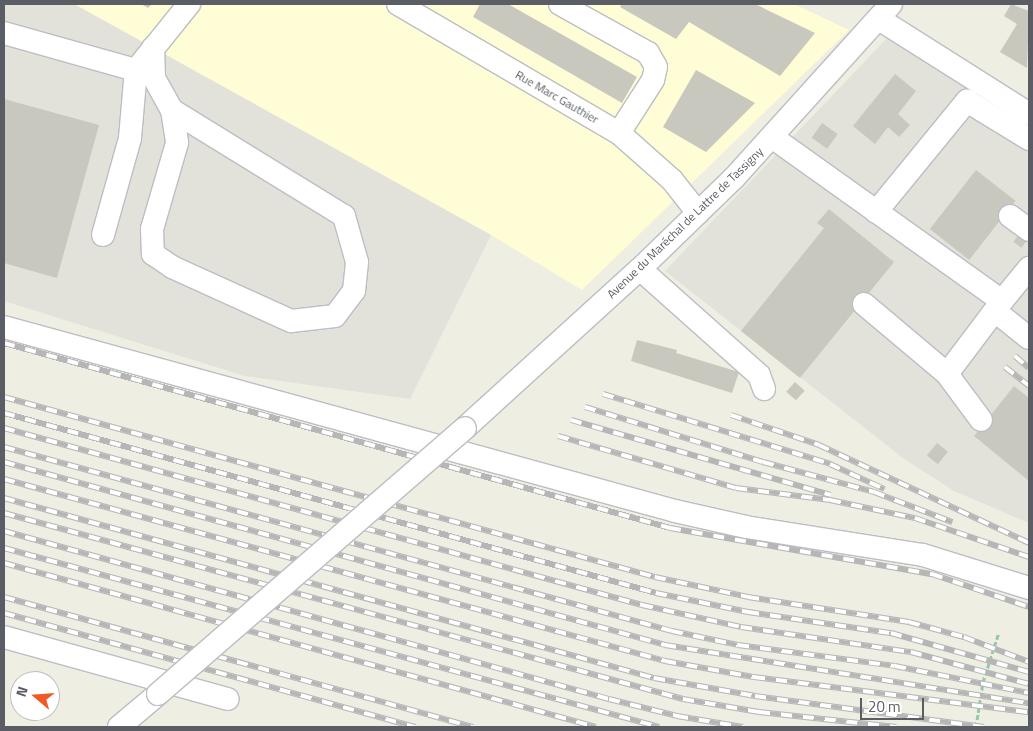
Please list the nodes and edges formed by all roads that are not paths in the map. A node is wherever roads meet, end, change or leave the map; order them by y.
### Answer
1 (188, 4) edge
2 (398, 4) edge
3 (560, 4) edge
4 (885, 11) edge
5 (4, 33) edge
6 (153, 48) junction
7 (136, 70) junction
8 (172, 110) junction
9 (1029, 114) edge
10 (618, 133) junction
11 (772, 136) junction
12 (1029, 139) edge
13 (876, 212) junction
14 (698, 213) junction
15 (1010, 216) dead end
16 (1029, 230) edge
17 (104, 235) dead end
18 (1029, 268) edge
19 (640, 269) junction
20 (864, 304) dead end
21 (998, 306) junction
22 (4, 327) edge
23 (1029, 338) edge
24 (947, 374) junction
25 (764, 389) dead end
26 (981, 420) dead end
27 (1029, 588) edge
28 (4, 637) edge
29 (228, 699) dead end
30 (120, 727) edge

1 - 6 street
2 - 10 street, Rue Marc Gauthier
3 - 10 street
4 - 9 street
4 - 11 street, Avenue du Maréchal de Lattre de Tassigny
5 - 7 street
6 - 7 street
6 - 8 street
7 - 17 street
8 - 8 street
10 - 14 street, Rue Marc Gauthier
11 - 13 street
11 - 14 street, Avenue du Maréchal de Lattre de Tassigny
12 - 13 street
13 - 21 street
14 - 19 street, Avenue du Maréchal de Lattre de Tassigny
15 - 16 street
18 - 21 street
19 - 25 street
19 - 30 street, Avenue du Maréchal de Lattre de Tassigny, bridge
20 - 24 street
21 - 23 street
21 - 24 street
22 - 27 street
24 - 26 street
28 - 29 street

